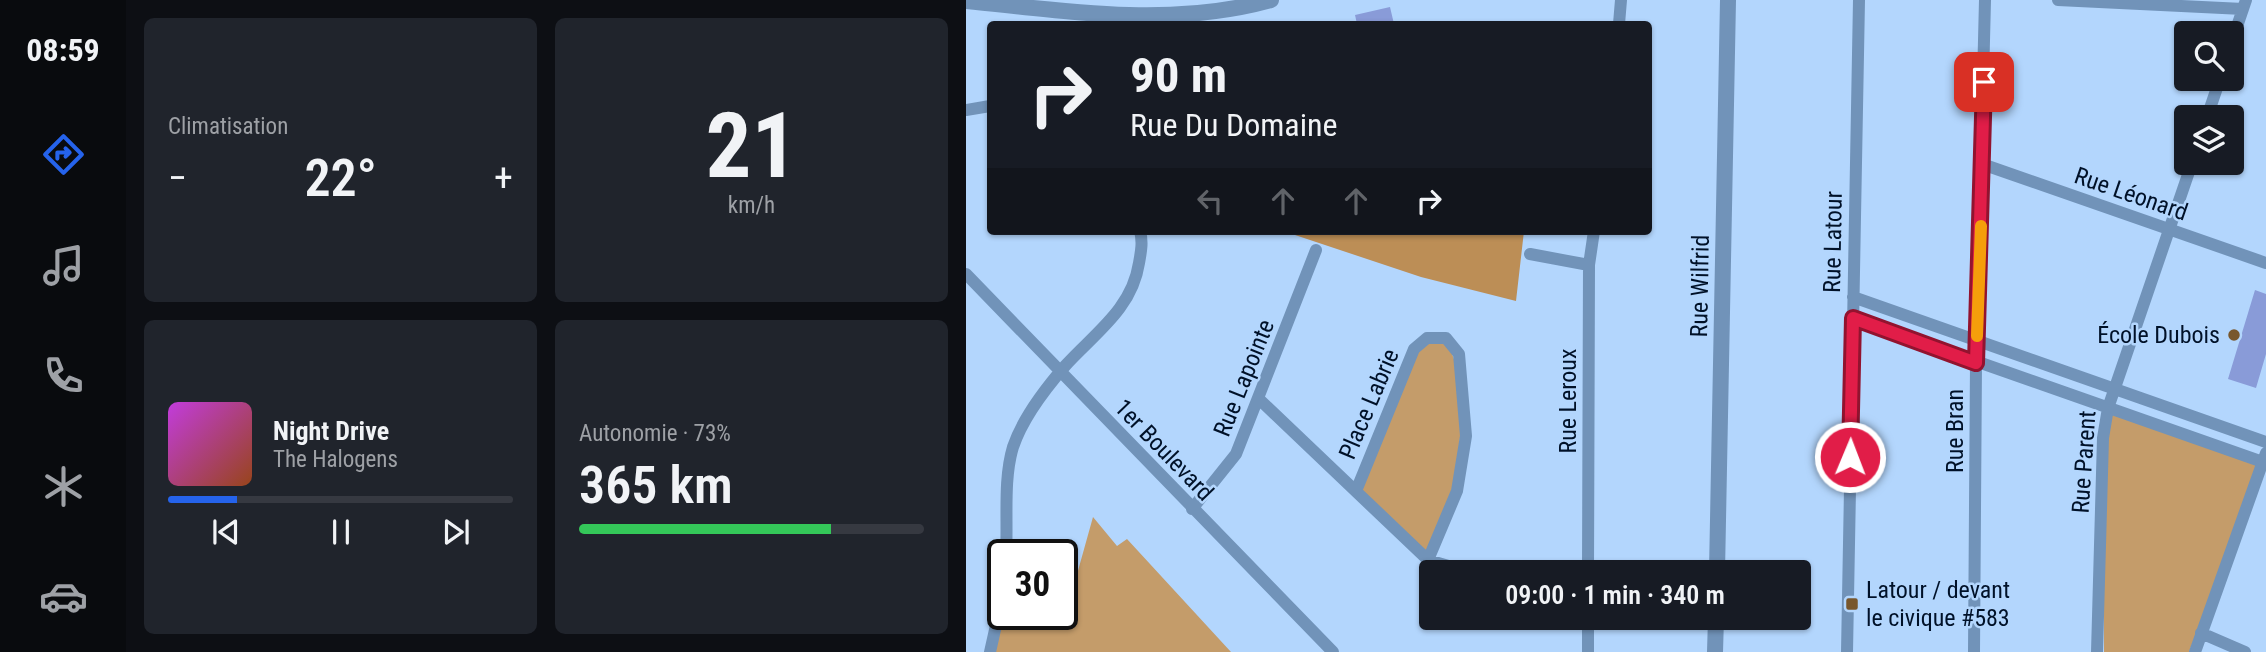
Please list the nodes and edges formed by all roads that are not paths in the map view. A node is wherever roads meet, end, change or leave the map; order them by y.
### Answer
1 (1270, 0) edge
2 (1621, 0) edge
3 (1728, 0) edge
4 (1858, 0) edge
5 (1985, 0) edge
6 (2058, 0) edge
7 (966, 1) edge
8 (2244, 5) edge
9 (1619, 21) edge
10 (987, 106) edge
11 (966, 110) edge
12 (1983, 164) junction
13 (2188, 175) edge
14 (2169, 229) junction
15 (1141, 235) edge
16 (1594, 235) edge
17 (1316, 250) dead end
18 (1530, 254) dead end
19 (2266, 263) edge
20 (1590, 265) junction
21 (966, 274) edge
22 (1853, 297) junction
23 (1853, 318) junction
24 (1977, 342) junction
25 (1976, 363) junction
26 (1060, 372) junction
27 (2114, 389) junction
28 (1260, 400) junction
29 (2108, 408) junction
30 (2266, 442) edge
31 (2265, 459) edge
32 (1356, 491) junction
33 (1192, 509) junction
34 (1007, 539) edge
35 (1427, 560) edge
36 (1428, 560) edge
37 (1588, 560) edge
38 (1717, 560) edge
39 (995, 630) edge
40 (1588, 630) edge
41 (1716, 630) edge
42 (2201, 633) junction
43 (990, 652) edge
44 (1333, 652) edge
45 (1588, 652) edge
46 (1716, 652) edge
47 (1847, 652) edge
48 (1974, 652) edge
49 (2097, 652) edge
50 (2195, 652) edge
51 (2245, 652) edge

1 - 7 street
2 - 9 street
3 - 38 street, Rue Wilfrid
4 - 22 street, Rue Latour
5 - 12 street, Rue Bran
6 - 8 street
10 - 11 street
12 - 14 street, Rue Léonard
12 - 24 street, Rue Bran
13 - 14 street, Rue Parent
14 - 19 street, Rue Léonard
14 - 27 street, Rue Parent
15 - 26 street
16 - 20 street, Rue Leroux
17 - 28 street, Rue Lapointe
18 - 20 street
20 - 37 street, Rue Leroux
21 - 26 street, 1er Boulevard
22 - 23 street, Rue Latour
22 - 24 street
23 - 25 street
23 - 47 street, Rue Latour
24 - 25 street, Rue Bran
24 - 27 street
25 - 29 street
25 - 48 street, Rue Bran
26 - 33 street, 1er Boulevard
26 - 34 street
27 - 29 street, Rue Parent
27 - 30 street
28 - 32 street
28 - 33 street, Rue Lapointe
29 - 31 street
29 - 49 street, Rue Parent
31 - 42 street
32 - 35 street
32 - 36 street, Place Labrie
33 - 44 street, 1er Boulevard
39 - 43 street
40 - 45 street
41 - 46 street
42 - 50 street
42 - 51 street

